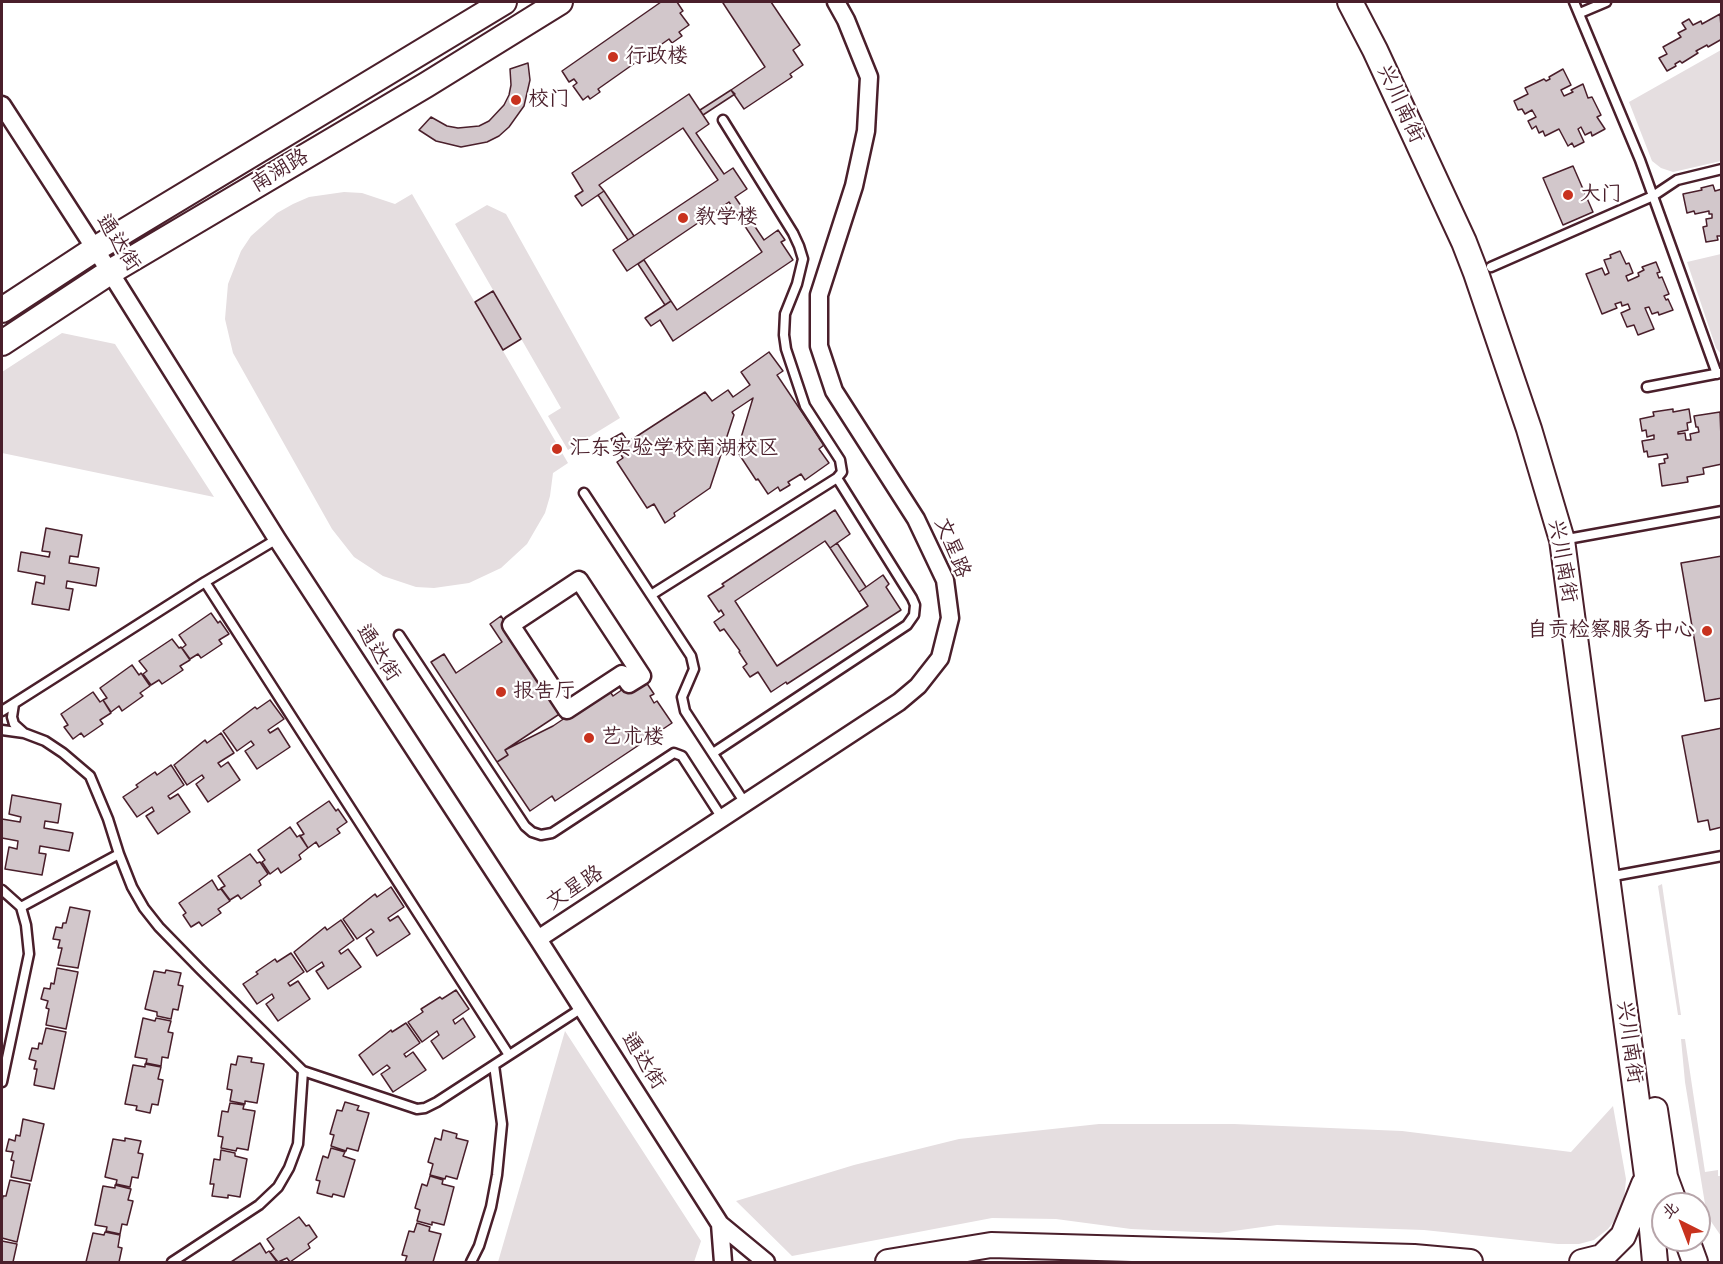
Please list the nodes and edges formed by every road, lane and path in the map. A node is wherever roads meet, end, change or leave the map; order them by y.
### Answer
1 (504, 2) edge
2 (560, 2) edge
3 (836, 2) edge
4 (1350, 2) edge
5 (1364, 2) edge
6 (1574, 2) edge
7 (1606, 2) edge
8 (1580, 13) junction
9 (2, 105) edge
10 (723, 120) dead end
11 (1722, 169) edge
12 (1653, 196) junction
13 (95, 249) junction
14 (1491, 267) junction
15 (110, 272) junction
16 (2, 310) edge
17 (2, 343) edge
18 (1719, 374) edge
19 (1647, 387) dead end
20 (837, 478) junction
21 (584, 493) dead end
22 (1722, 511) edge
23 (277, 538) junction
24 (1573, 538) junction
25 (205, 582) junction
26 (651, 595) junction
27 (399, 635) dead end
28 (642, 676) joint
29 (14, 704) junction
30 (2, 711) edge
31 (2, 730) edge
32 (24, 733) junction
33 (712, 753) junction
34 (745, 803) junction
35 (722, 818) junction
36 (118, 854) junction
37 (1722, 856) edge
38 (1619, 875) junction
39 (2, 890) edge
40 (21, 907) junction
41 (538, 939) junction
42 (582, 1008) junction
43 (509, 1055) junction
44 (494, 1065) junction
45 (303, 1071) junction
46 (2, 1082) edge
47 (1647, 1176) junction
48 (1671, 1192) edge
49 (720, 1224) junction
50 (172, 1263) edge
51 (471, 1263) edge
52 (723, 1263) edge
53 (766, 1263) edge
54 (888, 1263) edge
55 (1470, 1263) edge
56 (1582, 1263) edge
57 (1655, 1263) edge

1 - 13 street, 南湖路
2 - 15 street, 南湖路
3 - 34 street, 文星路
4 - 47 street, 兴川南街
5 - 14 street, 兴川南街
6 - 8 lane
7 - 8 lane
8 - 12 lane
9 - 13 street, 通达街
10 - 20 lane
11 - 12 lane
12 - 14 lane
12 - 18 lane
13 - 15 street, 通达街
13 - 16 street, 南湖路
14 - 24 street, 兴川南街
15 - 17 street, 南湖路
15 - 23 street, 通达街
18 - 19 lane
20 - 26 lane
20 - 33 lane
21 - 26 lane
22 - 24 lane
23 - 25 lane
23 - 41 street, 通达街
24 - 38 street, 兴川南街
25 - 29 lane
25 - 43 lane
26 - 33 lane
27 - 35 lane
28 - 28 street
29 - 30 lane
29 - 32 lane
31 - 32 lane
32 - 36 lane
33 - 34 lane
34 - 35 street, 文星路
35 - 41 street, 文星路
36 - 40 lane
36 - 45 lane
37 - 38 lane
38 - 48 street, 兴川南街
39 - 40 lane
40 - 46 lane
41 - 42 street, 通达街
42 - 43 lane
42 - 49 street, 通达街
43 - 44 lane
44 - 45 lane
44 - 51 lane
45 - 50 lane
47 - 56 street
47 - 57 street, 兴川南街
49 - 52 street
49 - 53 street
54 - 55 street

